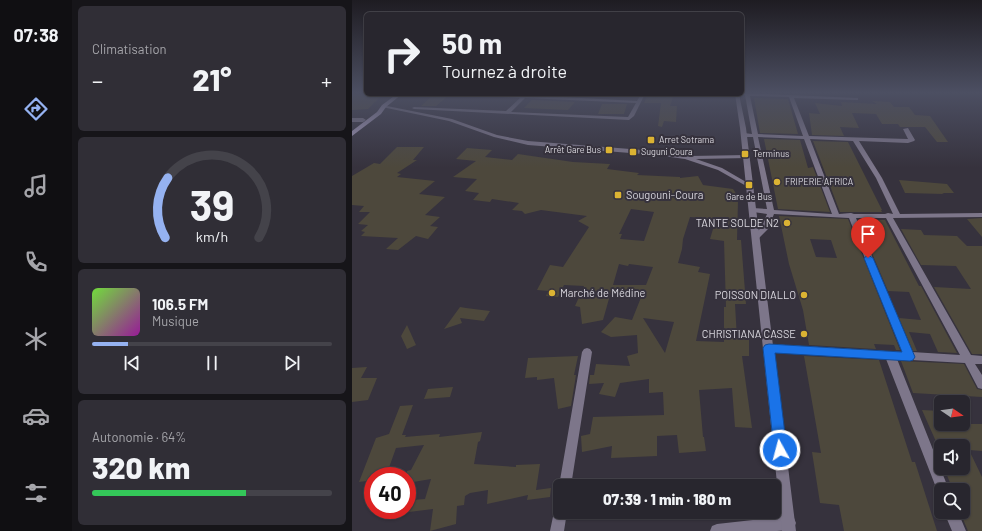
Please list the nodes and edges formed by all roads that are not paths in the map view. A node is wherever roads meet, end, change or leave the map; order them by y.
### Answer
1 (368, 118) edge
2 (373, 118) edge
3 (439, 118) edge
4 (604, 118) edge
5 (630, 118) edge
6 (741, 118) edge
7 (752, 118) edge
8 (799, 118) edge
9 (352, 120) edge
10 (364, 120) junction
11 (352, 129) edge
12 (906, 130) dead end
13 (352, 134) edge
14 (744, 135) junction
15 (756, 135) junction
16 (807, 137) junction
17 (855, 139) junction
18 (746, 157) junction
19 (686, 158) junction
20 (750, 186) junction
21 (753, 210) junction
22 (771, 212) junction
23 (836, 215) junction
24 (851, 215) junction
25 (892, 215) junction
26 (982, 215) edge
27 (756, 236) junction
28 (769, 348) junction
29 (588, 352) dead end
30 (890, 356) junction
31 (910, 357) junction
32 (968, 359) junction
33 (982, 360) edge
34 (982, 385) edge
35 (565, 479) edge
36 (940, 483) edge
37 (559, 519) edge
38 (954, 519) edge
39 (789, 527) edge
40 (557, 531) edge
41 (717, 531) edge
42 (958, 531) edge

1 - 10 main road
2 - 13 main road
3 - 19 street
4 - 5 street
6 - 14 street
7 - 15 street
8 - 16 street
9 - 10 street
10 - 11 main road
12 - 17 street
14 - 15 street
14 - 18 street
15 - 16 street
15 - 22 street
16 - 17 street
16 - 23 street
17 - 25 street
18 - 19 street
18 - 20 street
19 - 20 street
20 - 21 street
21 - 22 street
21 - 27 street
22 - 23 street
22 - 27 street
23 - 24 street
24 - 25 street
24 - 31 street
25 - 26 street
25 - 32 street
27 - 28 street
28 - 30 street
28 - 39 street
29 - 35 street
30 - 31 street
30 - 36 street
31 - 32 street
32 - 33 street
32 - 34 street
37 - 40 street
38 - 42 street
39 - 41 street

